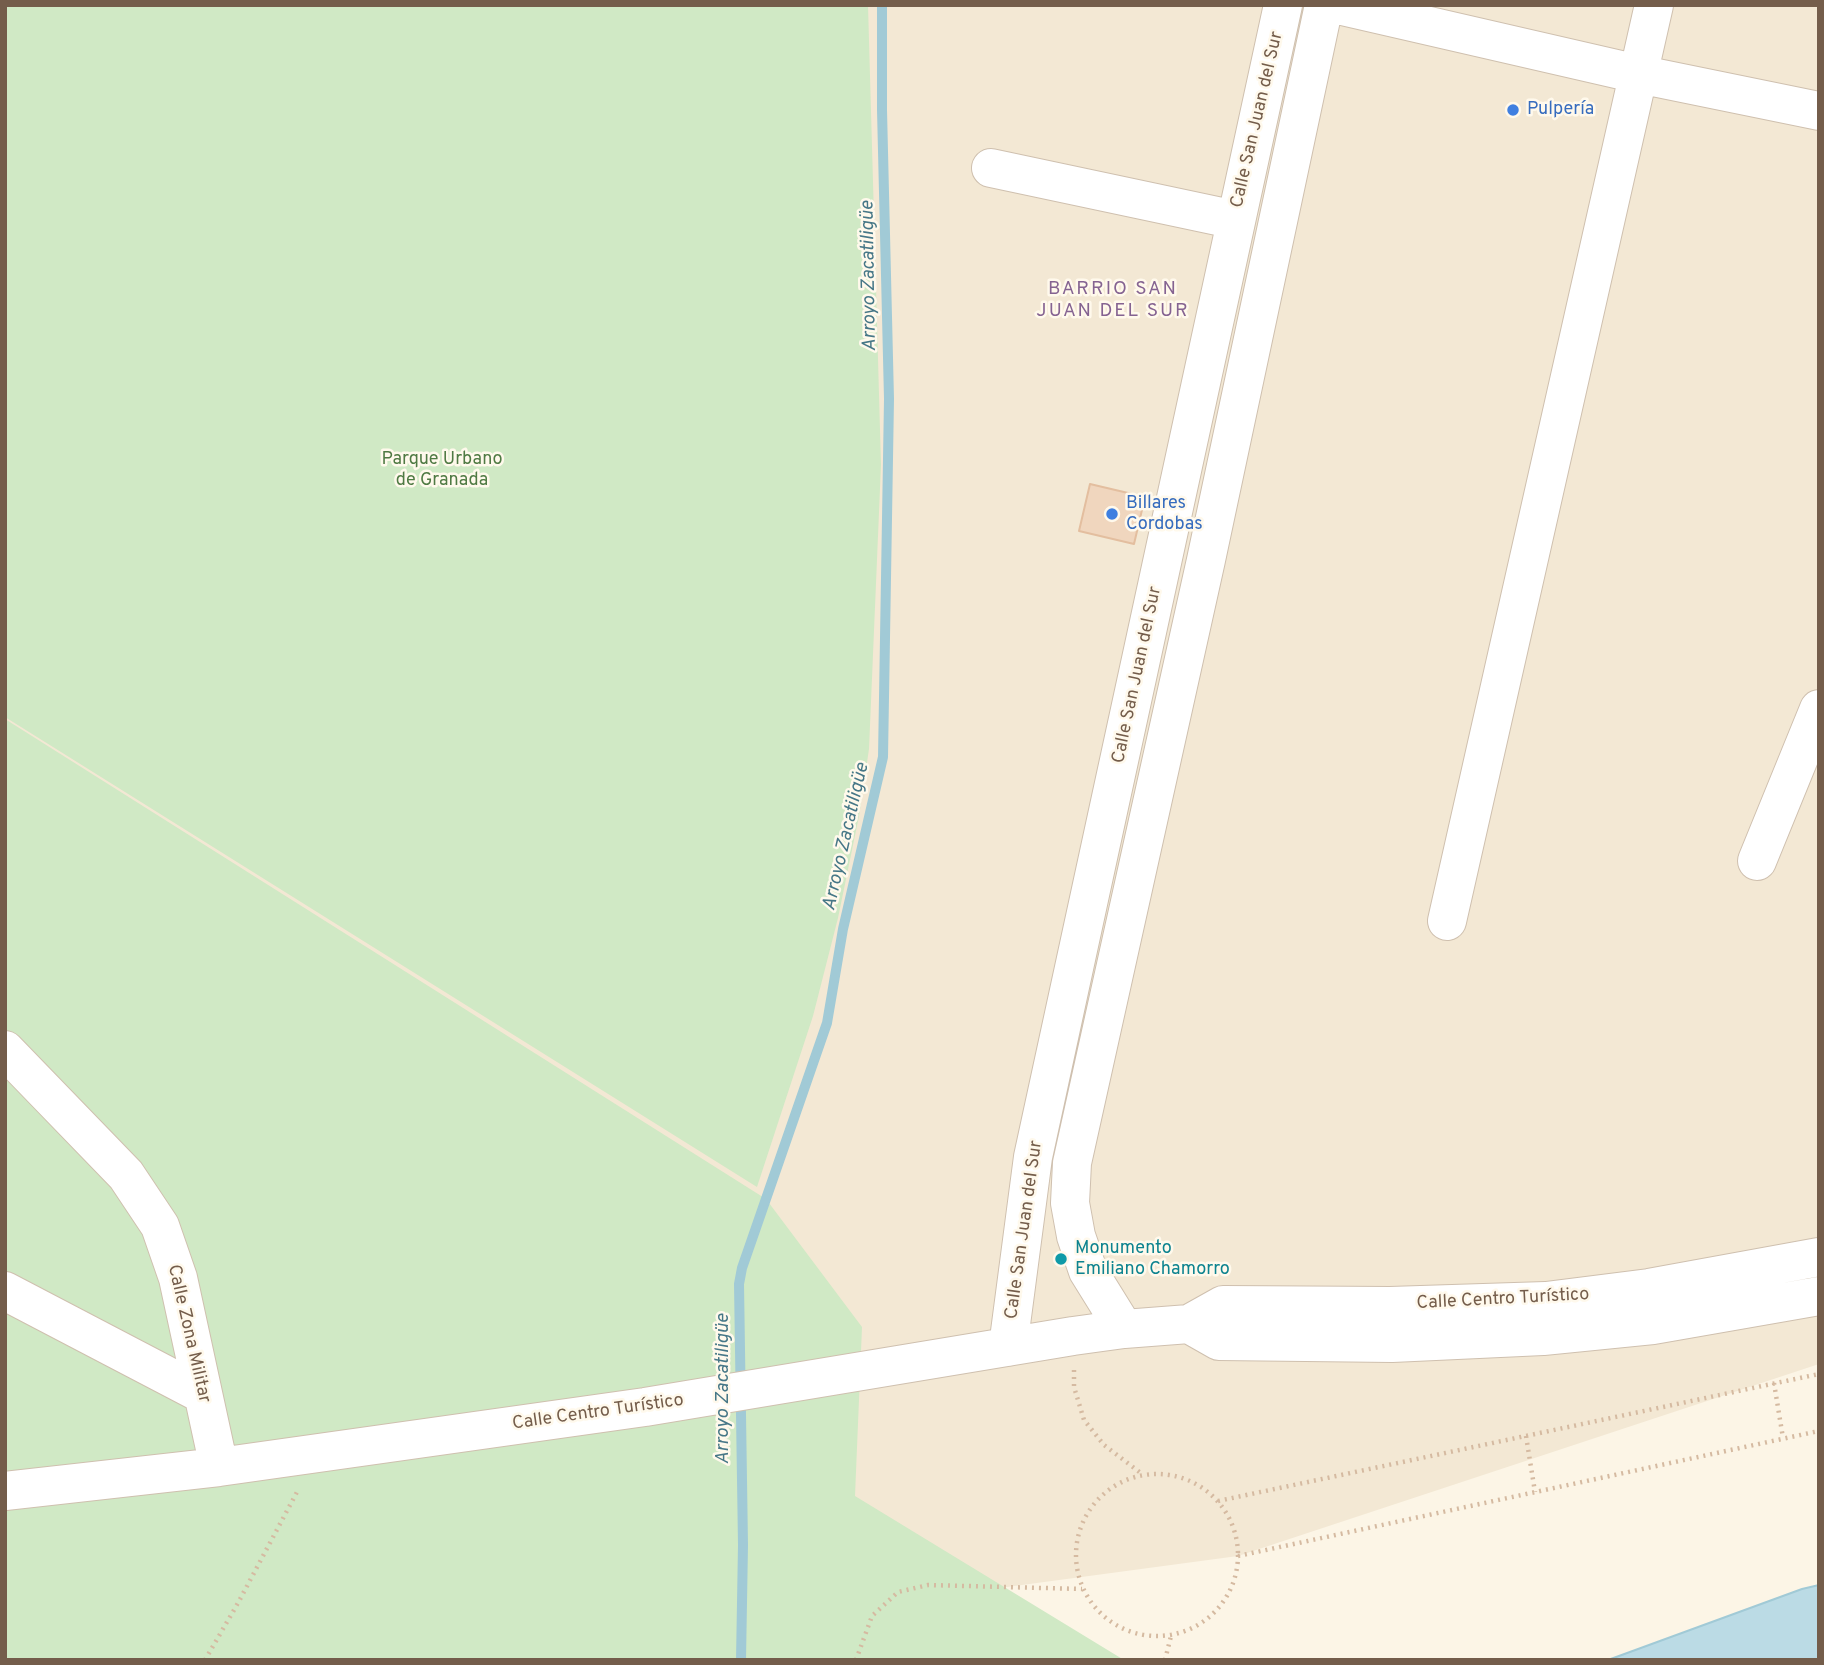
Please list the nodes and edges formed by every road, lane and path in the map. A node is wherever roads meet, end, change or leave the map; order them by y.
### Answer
1 (1283, 5) edge
2 (1324, 5) edge
3 (1338, 5) edge
4 (1654, 5) edge
5 (1638, 74) junction
6 (1819, 111) edge
7 (991, 168) dead end
8 (1236, 220) junction
9 (1166, 550) junction
10 (1206, 560) junction
11 (1819, 709) edge
12 (1757, 861) dead end
13 (1447, 921) dead end
14 (5, 1050) edge
15 (1033, 1157) junction
16 (1072, 1163) junction
17 (1819, 1256) edge
18 (1649, 1288) junction
19 (5, 1291) edge
20 (1819, 1296) edge
21 (1391, 1325) junction
22 (1653, 1325) junction
23 (1124, 1329) junction
24 (1073, 1336) junction
25 (1008, 1347) junction
26 (1819, 1374) edge
27 (1774, 1383) junction
28 (202, 1394) junction
29 (1819, 1431) edge
30 (1526, 1436) junction
31 (1783, 1438) junction
32 (315, 1453) junction
33 (219, 1467) junction
34 (1143, 1475) junction
35 (5, 1491) edge
36 (1535, 1492) junction
37 (1218, 1501) junction
38 (1238, 1556) junction
39 (1082, 1588) junction
40 (1171, 1636) junction
41 (205, 1660) edge
42 (856, 1660) edge
43 (1165, 1660) edge

1 - 8 street, Calle San Juan del Sur
2 - 10 street
3 - 5 street
4 - 5 street
5 - 6 street
5 - 13 street
7 - 8 street
8 - 9 street, Calle San Juan del Sur
9 - 10 street
9 - 15 street, Calle San Juan del Sur
10 - 16 street
11 - 12 street
14 - 28 street, Calle Zona Militar
15 - 16 street
15 - 25 street, Calle San Juan del Sur
16 - 23 street
17 - 18 street, Calle Centro Turístico
18 - 21 street, Calle Centro Turístico
18 - 22 street
19 - 28 street
20 - 22 street, Calle Centro Turístico
21 - 22 street, Calle Centro Turístico
21 - 23 street, Calle Centro Turístico
23 - 24 street, Calle Centro Turístico
24 - 25 street, Calle Centro Turístico
24 - 34 path
25 - 32 street, Calle Centro Turístico
26 - 27 path
27 - 30 path
27 - 31 path
28 - 33 street, Calle Zona Militar
29 - 31 path
30 - 36 path
30 - 37 path
31 - 36 path
32 - 33 street, Calle Centro Turístico
32 - 41 path
33 - 35 street, Calle Centro Turístico
34 - 37 path
34 - 39 path
36 - 38 path
37 - 38 path
38 - 40 path
39 - 40 path
39 - 42 path
40 - 43 path

